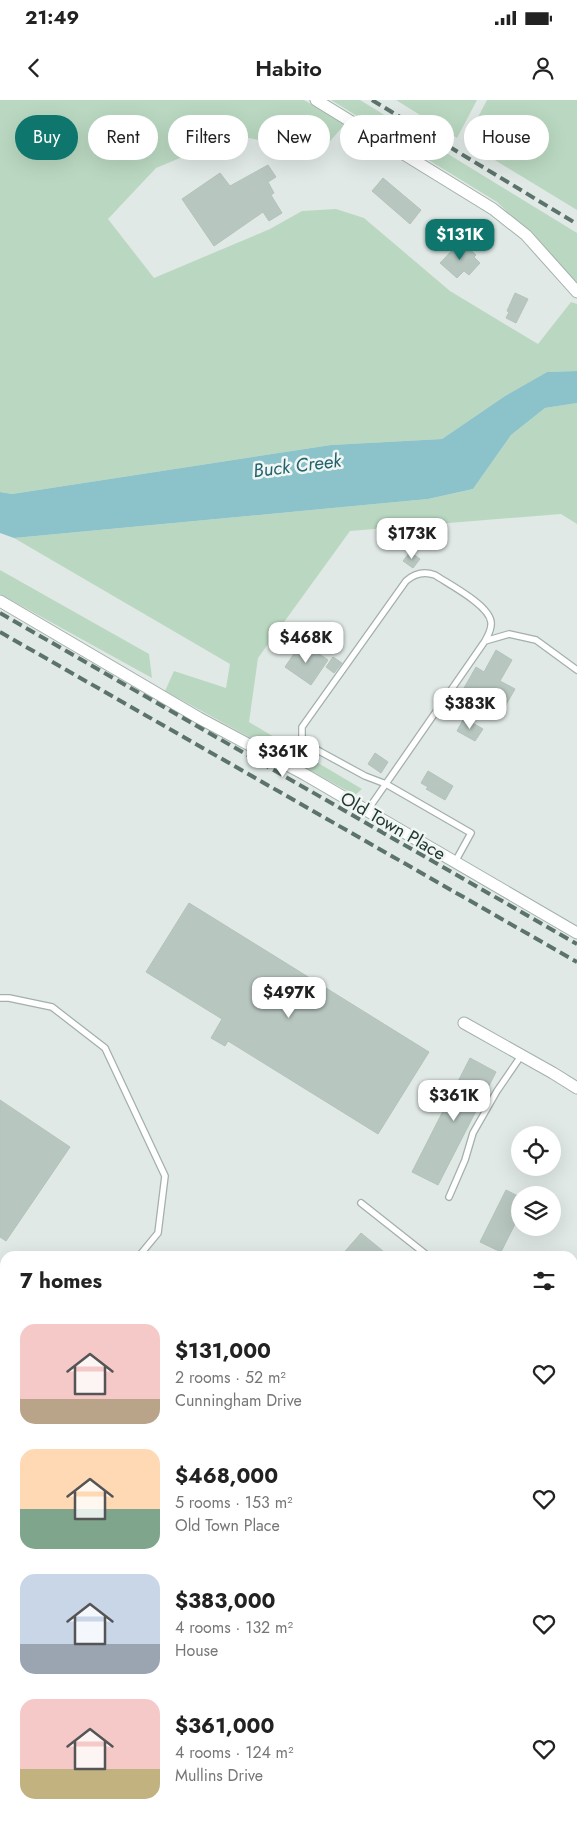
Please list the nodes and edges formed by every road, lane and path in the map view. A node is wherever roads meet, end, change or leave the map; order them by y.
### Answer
1 (316, 100) edge
2 (577, 292) edge
3 (0, 601) edge
4 (485, 641) junction
5 (577, 670) edge
6 (386, 784) junction
7 (367, 812) junction
8 (454, 862) junction
9 (577, 933) edge
10 (0, 998) edge
11 (464, 1023) dead end
12 (521, 1056) junction
13 (577, 1088) edge
14 (449, 1197) dead end
15 (361, 1203) dead end
16 (142, 1251) edge
17 (422, 1251) edge

1 - 2 street
3 - 7 street, Old Town Place
4 - 5 lane
4 - 6 lane
4 - 6 lane
6 - 7 lane
6 - 8 lane
7 - 8 street, Old Town Place
8 - 9 street, Old Town Place
10 - 16 lane
11 - 12 street
12 - 13 street
12 - 14 lane
15 - 17 lane

